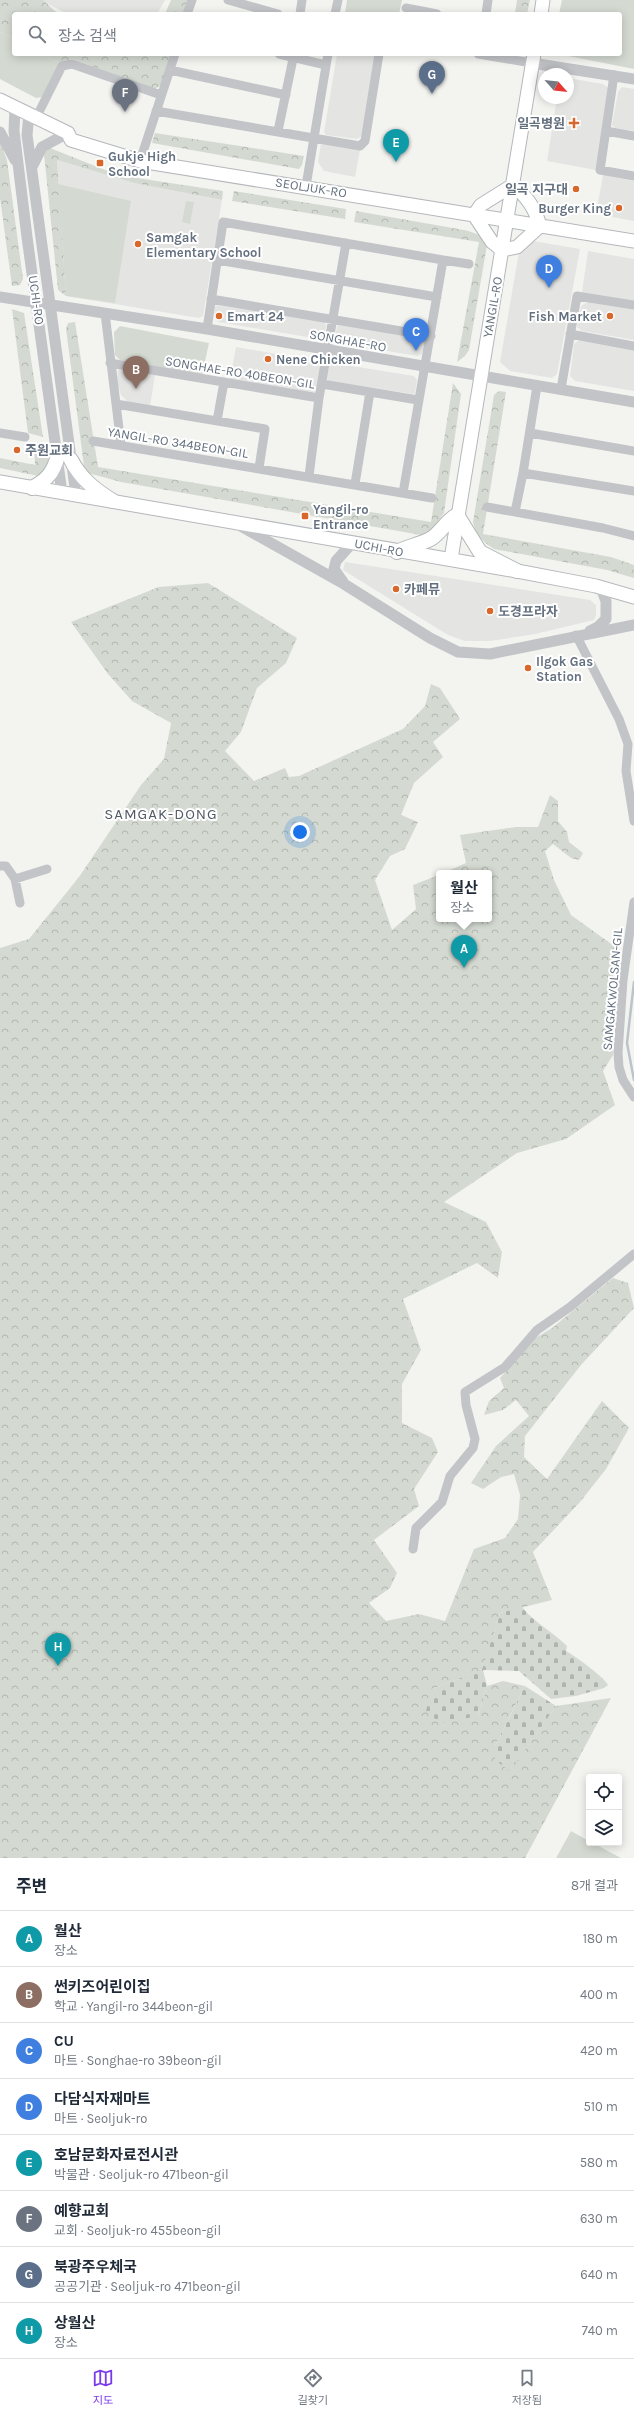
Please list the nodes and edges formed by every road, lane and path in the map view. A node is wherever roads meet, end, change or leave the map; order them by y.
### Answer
1 (192, 0) edge
2 (228, 0) edge
3 (302, 0) edge
4 (338, 0) edge
5 (488, 0) edge
6 (543, 0) edge
7 (406, 7) edge
8 (188, 12) edge
9 (271, 12) edge
10 (300, 12) edge
11 (335, 12) edge
12 (428, 12) edge
13 (486, 12) edge
14 (541, 12) edge
15 (174, 56) edge
16 (293, 56) edge
17 (328, 56) edge
18 (379, 56) edge
19 (506, 56) edge
20 (533, 58) edge
21 (326, 65) junction
22 (170, 70) junction
23 (614, 75) junction
24 (634, 79) edge
25 (286, 95) junction
26 (161, 96) junction
27 (0, 100) edge
28 (15, 107) junction
29 (156, 111) junction
30 (33, 116) junction
31 (278, 131) junction
32 (606, 131) junction
33 (0, 132) edge
34 (68, 133) junction
35 (634, 136) edge
36 (314, 137) junction
37 (140, 161) junction
38 (32, 167) junction
39 (19, 172) junction
40 (634, 176) edge
41 (306, 186) junction
42 (513, 186) junction
43 (474, 215) junction
44 (507, 221) junction
45 (540, 226) junction
46 (634, 241) edge
47 (346, 243) junction
48 (502, 250) junction
49 (217, 260) junction
50 (443, 260) junction
51 (469, 264) dead end
52 (340, 280) junction
53 (0, 297) edge
54 (437, 297) junction
55 (212, 299) junction
56 (38, 304) junction
57 (634, 305) edge
58 (50, 306) junction
59 (105, 313) junction
60 (333, 320) junction
61 (206, 329) junction
62 (570, 334) junction
63 (430, 336) junction
64 (634, 346) edge
65 (328, 350) junction
66 (110, 363) junction
67 (424, 367) junction
68 (480, 376) junction
69 (224, 382) junction
70 (322, 384) junction
71 (537, 386) junction
72 (561, 389) junction
73 (370, 392) junction
74 (319, 398) junction
75 (418, 400) junction
76 (634, 402) edge
77 (116, 404) junction
78 (217, 421) junction
79 (0, 433) edge
80 (530, 433) junction
81 (25, 437) dead end
82 (93, 441) dead end
83 (121, 445) junction
84 (634, 451) edge
85 (64, 458) junction
86 (259, 468) junction
87 (523, 473) junction
88 (309, 476) junction
89 (0, 482) edge
90 (355, 484) junction
91 (32, 488) junction
92 (634, 491) edge
93 (62, 493) junction
94 (403, 493) junction
95 (76, 495) junction
96 (432, 498) dead end
97 (113, 501) junction
98 (488, 507) dead end
99 (515, 512) junction
100 (458, 515) junction
101 (233, 522) junction
102 (634, 536) edge
103 (353, 542) junction
104 (397, 552) junction
105 (451, 559) junction
106 (517, 571) junction
107 (344, 584) junction
108 (601, 588) junction
109 (634, 597) edge
110 (634, 625) edge
111 (580, 635) junction
112 (634, 821) edge
113 (0, 866) edge
114 (47, 869) dead end
115 (15, 878) junction
116 (20, 903) dead end
117 (634, 908) edge
118 (634, 1097) edge
119 (634, 1254) edge
120 (413, 1549) dead end

1 - 8 street
2 - 9 street
3 - 10 street
4 - 11 street
5 - 13 street
6 - 14 main road
7 - 12 street
15 - 22 street
16 - 21 street
16 - 25 street
17 - 21 street
18 - 36 street
19 - 20 street
20 - 23 street
20 - 42 main road, YANGIL-RO
21 - 36 street
22 - 25 street
22 - 26 street
23 - 24 street
23 - 32 street
25 - 31 street
26 - 29 street
26 - 30 street
27 - 28 main road, SEOLJUK-RO
28 - 30 main road, SEOLJUK-RO
28 - 39 street, UCHI-RO
29 - 31 street
29 - 37 street
30 - 34 main road, SEOLJUK-RO
30 - 38 street, UCHI-RO
31 - 36 street
32 - 35 street
32 - 40 street
33 - 39 street
34 - 37 main road, SEOLJUK-RO
34 - 38 street
36 - 41 street
37 - 41 main road, SEOLJUK-RO
38 - 58 street, UCHI-RO
39 - 56 street, UCHI-RO
41 - 43 main road, SEOLJUK-RO
42 - 43 main road
42 - 44 main road, YANGIL-RO
42 - 45 main road
43 - 44 main road, SEOLJUK-RO
43 - 48 main road
44 - 45 main road, SEOLJUK-RO
44 - 48 main road, YANGIL-RO
45 - 46 main road, SEOLJUK-RO
45 - 48 main road
47 - 49 street
47 - 50 street
47 - 52 street, SONGHAE-RO 40BEON-GIL
48 - 68 main road, YANGIL-RO
49 - 52 street
49 - 55 street
50 - 51 street
50 - 54 street
52 - 54 street
52 - 60 street, SONGHAE-RO 40BEON-GIL
53 - 56 street, SONGHAE-RO
54 - 63 street
55 - 60 street
55 - 61 street
56 - 58 street, SONGHAE-RO
56 - 85 street, UCHI-RO
57 - 62 street
58 - 59 street, SONGHAE-RO
58 - 85 street, UCHI-RO
59 - 61 street, SONGHAE-RO
59 - 66 street
60 - 63 street
60 - 65 street, SONGHAE-RO 40BEON-GIL
61 - 65 street, SONGHAE-RO
62 - 64 street
62 - 72 street
63 - 67 street
65 - 67 street, SONGHAE-RO
65 - 70 street, SONGHAE-RO 40BEON-GIL
66 - 69 street, SONGHAE-RO 40BEON-GIL
66 - 77 street
67 - 68 street, SONGHAE-RO
67 - 75 street
68 - 71 street, SONGHAE-RO
68 - 100 main road, YANGIL-RO
69 - 74 street, SONGHAE-RO 40BEON-GIL
69 - 78 street
70 - 73 street, SONGHAE-RO 40BEON-GIL
70 - 74 street, SONGHAE-RO 40BEON-GIL
71 - 72 street, SONGHAE-RO
71 - 80 street
72 - 76 street, SONGHAE-RO
73 - 75 street, SONGHAE-RO 40BEON-GIL
73 - 90 street
74 - 88 street, SONGHAE-RO 40BEON-GIL
75 - 94 street
77 - 78 street, YANGIL-RO 344BEON-GIL
77 - 83 street
78 - 86 street, YANGIL-RO 344BEON-GIL
79 - 81 street
80 - 84 street
80 - 87 street
82 - 83 street, YANGIL-RO 344BEON-GIL
83 - 86 street, YANGIL-RO 344BEON-GIL
85 - 91 main road
85 - 93 street, UCHI-RO
85 - 95 street, UCHI-RO
85 - 97 main road
86 - 88 street, YANGIL-RO 344BEON-GIL
87 - 92 street
87 - 99 street
88 - 90 street, YANGIL-RO 344BEON-GIL
89 - 91 main road, UCHI-RO
90 - 94 street, YANGIL-RO 344BEON-GIL
91 - 93 main road, UCHI-RO
93 - 95 main road, UCHI-RO
94 - 96 street, YANGIL-RO 344BEON-GIL
95 - 97 main road, UCHI-RO
97 - 101 main road, UCHI-RO
98 - 99 street
99 - 102 street
100 - 104 main road
100 - 105 main road, YANGIL-RO
100 - 106 main road
101 - 103 main road, UCHI-RO
101 - 107 street
103 - 104 main road, UCHI-RO
103 - 107 street
104 - 105 main road, UCHI-RO
105 - 106 main road, UCHI-RO
106 - 108 main road, UCHI-RO
107 - 111 street
108 - 109 main road, UCHI-RO
108 - 111 street
110 - 111 street
111 - 112 street
113 - 115 street
114 - 115 street
115 - 116 street
117 - 118 street, SAMGAKWOLSAN-GIL
119 - 120 street

